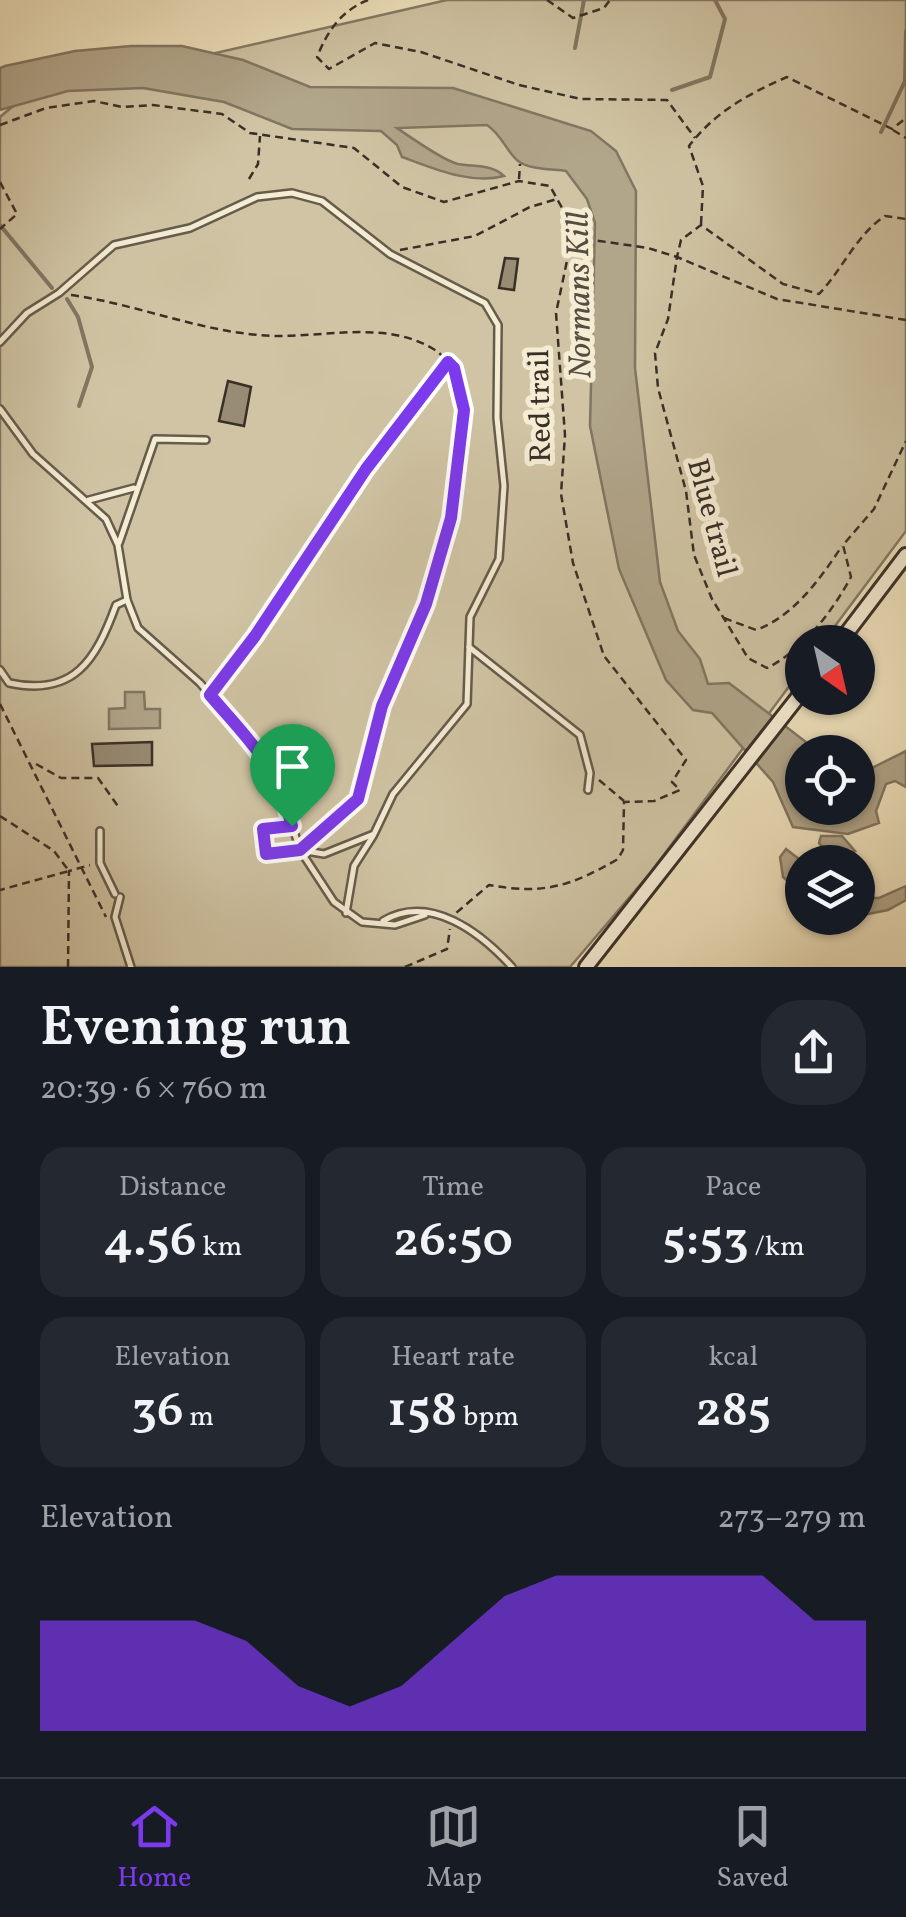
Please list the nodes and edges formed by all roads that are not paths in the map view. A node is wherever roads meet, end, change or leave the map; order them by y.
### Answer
1 (0, 342) edge
2 (0, 408) edge
3 (206, 440) dead end
4 (134, 488) junction
5 (87, 500) junction
6 (118, 545) junction
7 (906, 555) edge
8 (127, 600) junction
9 (853, 625) edge
10 (469, 647) junction
11 (0, 670) edge
12 (785, 714) edge
13 (588, 790) dead end
14 (292, 826) junction
15 (100, 832) dead end
16 (374, 834) junction
17 (300, 850) junction
18 (346, 913) junction
19 (512, 966) edge
20 (131, 967) edge
21 (586, 967) edge

1 - 10 lane
2 - 5 lane
3 - 4 lane
4 - 5 lane
4 - 6 lane
5 - 6 lane
6 - 8 lane
7 - 9 main road
8 - 11 lane
8 - 14 lane
10 - 13 lane
10 - 16 lane
12 - 21 main road
14 - 17 lane
14 - 17 lane
15 - 20 lane
16 - 17 lane
16 - 18 lane
17 - 18 lane
18 - 19 lane

